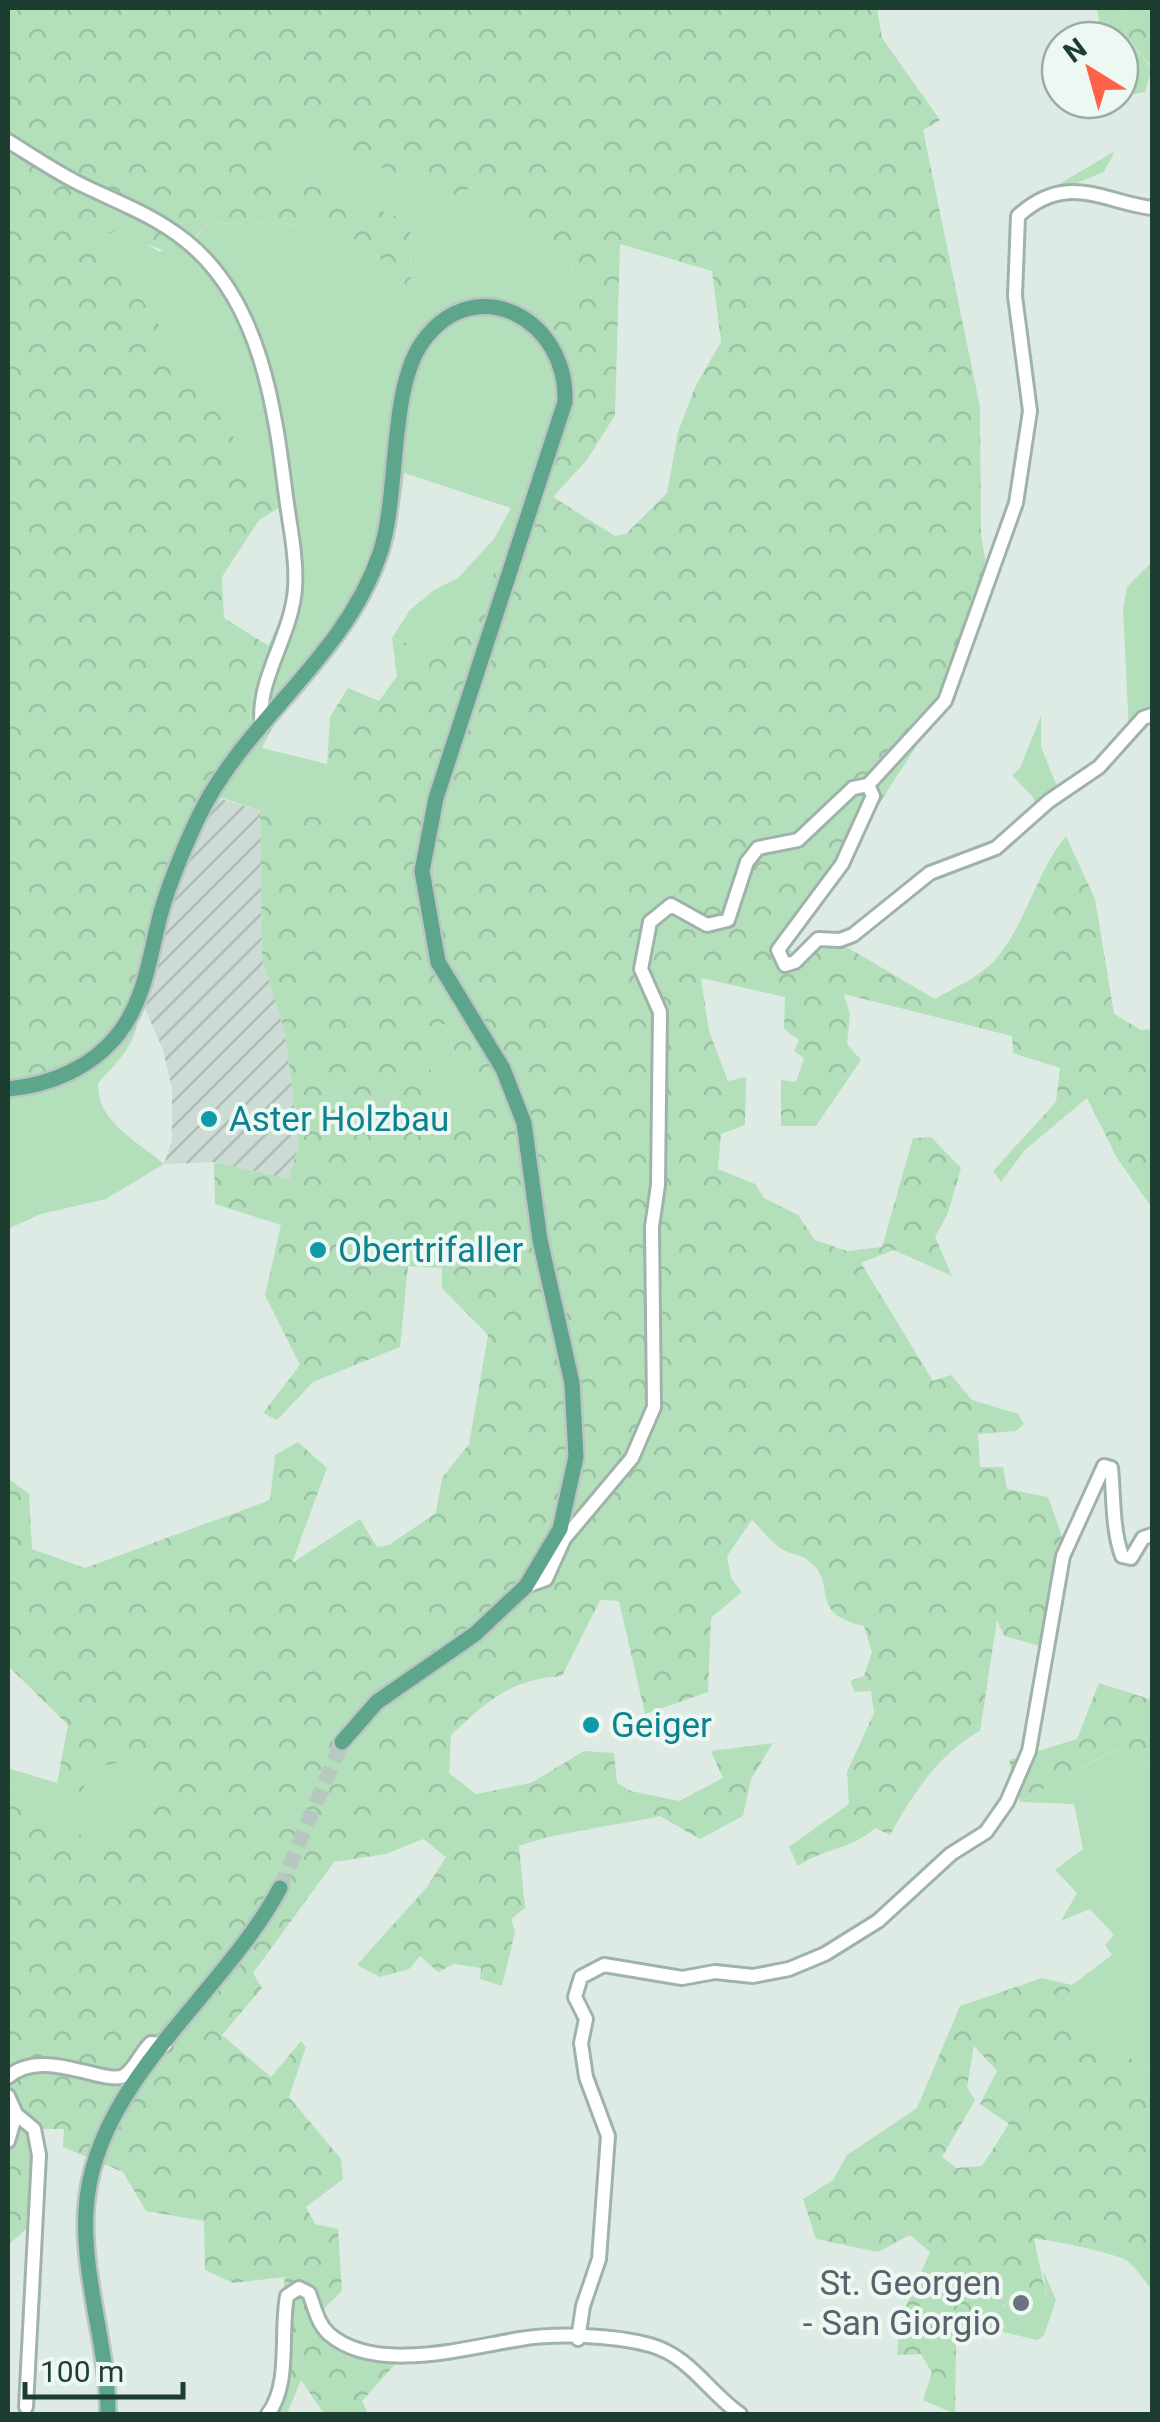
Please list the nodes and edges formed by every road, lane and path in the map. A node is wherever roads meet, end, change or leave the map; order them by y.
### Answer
1 (8, 141) edge
2 (1152, 208) edge
3 (1152, 715) edge
4 (262, 727) junction
5 (868, 785) junction
6 (8, 1090) edge
7 (1152, 1535) edge
8 (526, 1586) junction
9 (342, 1742) tunnel mouth
10 (280, 1888) tunnel mouth
11 (165, 2045) junction
12 (8, 2077) edge
13 (8, 2096) edge
14 (16, 2114) junction
15 (8, 2141) edge
16 (578, 2339) junction
17 (26, 2407) dead end
18 (108, 2414) edge
19 (268, 2414) edge
20 (740, 2414) edge

1 - 4 street
2 - 5 street
3 - 5 street
4 - 6 main road
4 - 8 main road
5 - 8 street
7 - 16 street
8 - 9 main road
10 - 11 main road
11 - 12 street
11 - 18 main road
13 - 14 street
14 - 15 street
14 - 17 street
16 - 19 street
16 - 20 street

